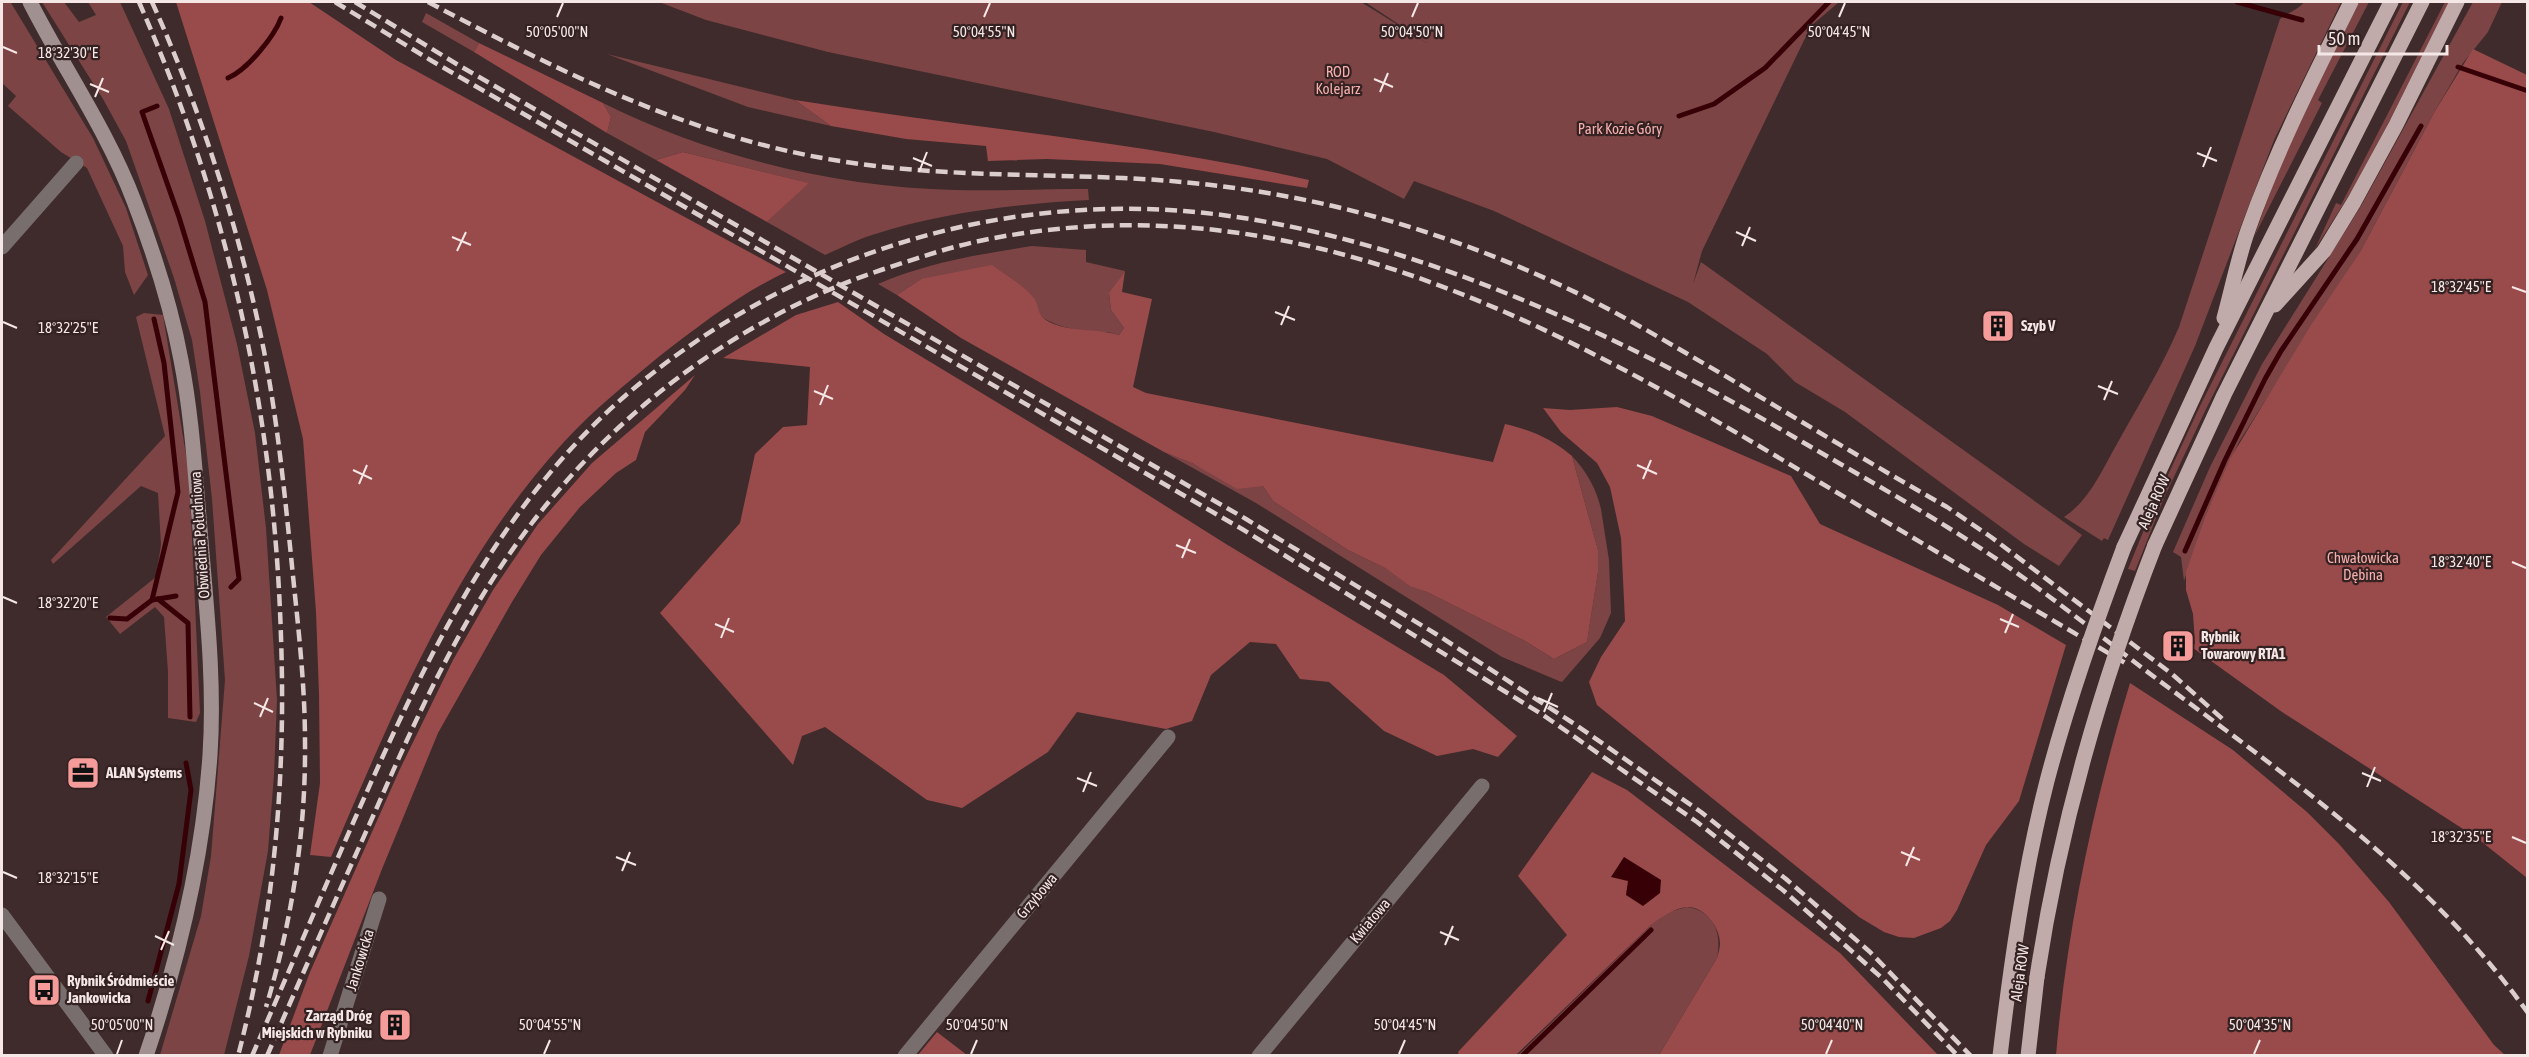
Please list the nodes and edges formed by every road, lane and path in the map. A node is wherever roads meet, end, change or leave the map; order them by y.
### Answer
1 (18, 2) edge
2 (30, 2) edge
3 (2351, 2) edge
4 (2391, 2) edge
5 (2422, 2) edge
6 (2457, 2) edge
7 (48, 36) junction
8 (76, 163) dead end
9 (2, 247) edge
10 (2261, 321) junction
11 (2217, 348) junction
12 (1168, 737) dead end
13 (1482, 786) dead end
14 (379, 899) dead end
15 (2, 915) edge
16 (106, 1056) edge
17 (146, 1056) edge
18 (330, 1056) edge
19 (905, 1056) edge
20 (1259, 1056) edge
21 (2000, 1056) edge
22 (2028, 1056) edge

1 - 7 main road, Obwiednia Południowa
2 - 7 main road, Obwiednia Południowa
3 - 11 main road
4 - 11 main road, Aleja ROW
5 - 10 main road, Aleja ROW
6 - 10 main road
7 - 17 main road, Obwiednia Południowa
8 - 9 street
10 - 22 main road, Aleja ROW, bridge
11 - 21 main road, Aleja ROW, bridge
12 - 19 street, Grzybowa
13 - 20 street, Kwiatowa
14 - 18 street, Jankowicka
15 - 16 street

